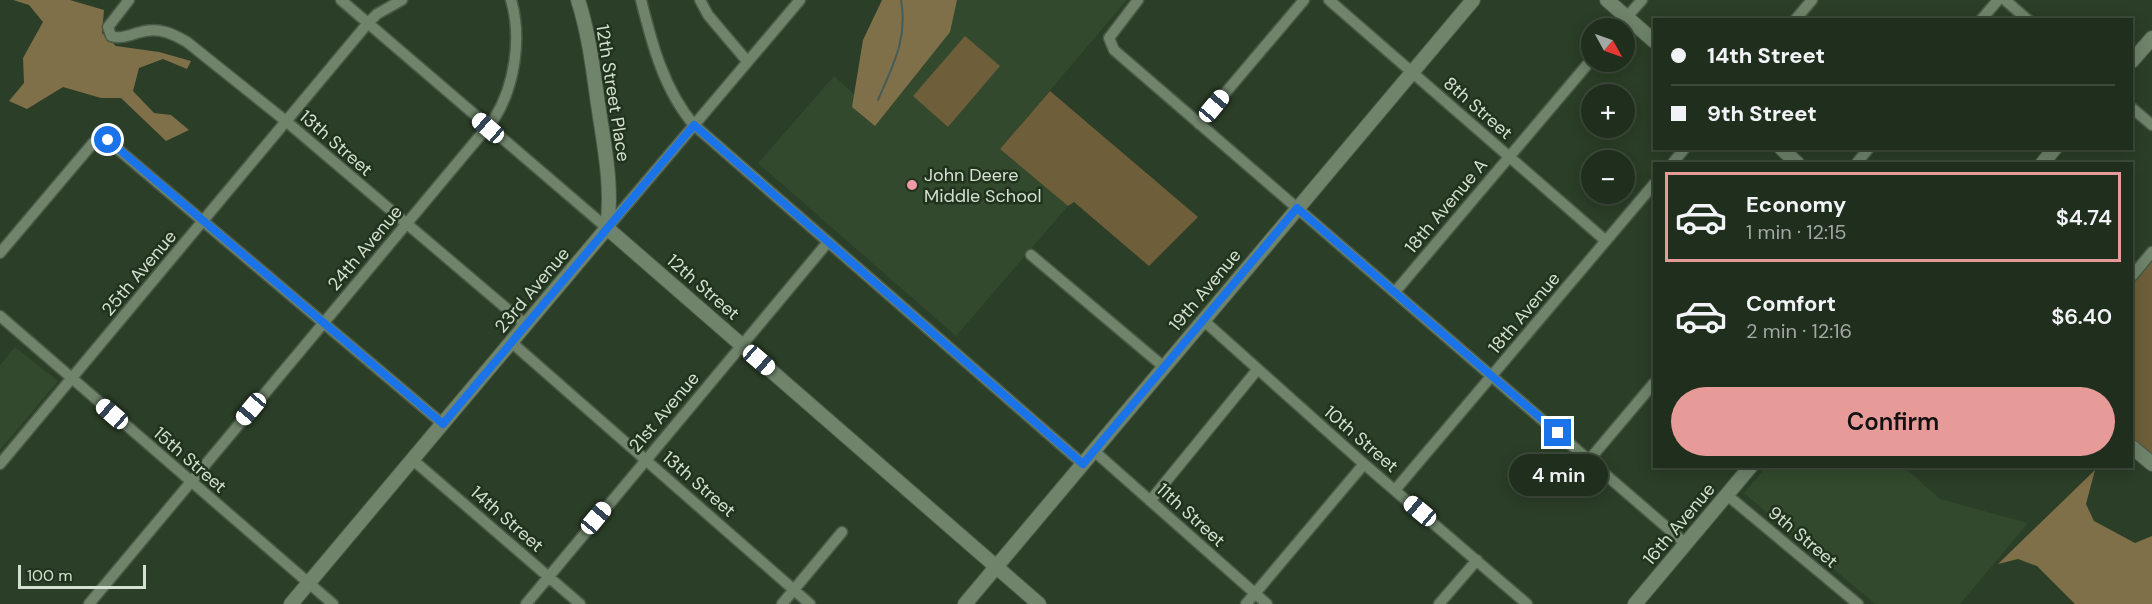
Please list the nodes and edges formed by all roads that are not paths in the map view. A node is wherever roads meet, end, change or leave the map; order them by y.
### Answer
1 (129, 0) edge
2 (341, 0) edge
3 (402, 0) edge
4 (511, 0) edge
5 (578, 0) edge
6 (641, 0) edge
7 (699, 0) edge
8 (800, 0) edge
9 (810, 0) edge
10 (1138, 0) edge
11 (1304, 0) edge
12 (1329, 0) edge
13 (1473, 0) edge
14 (1607, 0) edge
15 (1642, 0) edge
16 (1812, 0) edge
17 (1998, 0) edge
18 (2005, 0) edge
19 (1627, 17) junction
20 (1797, 18) edge
21 (1983, 18) edge
22 (2026, 18) edge
23 (368, 23) junction
24 (2152, 38) edge
25 (1653, 40) edge
26 (2133, 60) edge
27 (747, 61) junction
28 (1412, 72) junction
29 (1581, 72) edge
30 (2133, 109) edge
31 (287, 122) junction
32 (1199, 124) junction
33 (694, 125) junction
34 (2152, 125) edge
35 (488, 128) junction
36 (1683, 150) edge
37 (1783, 150) edge
38 (1867, 150) edge
39 (2053, 150) edge
40 (1509, 157) junction
41 (1674, 162) edge
42 (1796, 162) edge
43 (1858, 162) edge
44 (2044, 162) edge
45 (1653, 185) edge
46 (1297, 208) junction
47 (204, 221) junction
48 (406, 224) junction
49 (608, 228) junction
50 (1606, 240) junction
51 (828, 242) junction
52 (2152, 252) edge
53 (0, 253) edge
54 (1031, 255) dead end
55 (2133, 275) edge
56 (1395, 292) junction
57 (0, 316) edge
58 (1203, 320) junction
59 (322, 324) junction
60 (526, 325) junction
61 (511, 342) junction
62 (741, 345) junction
63 (1164, 368) junction
64 (1257, 370) junction
65 (1492, 376) junction
66 (72, 379) junction
67 (1653, 384) edge
68 (443, 424) junction
69 (2133, 448) edge
70 (1094, 451) junction
71 (413, 460) junction
72 (645, 460) junction
73 (1589, 460) junction
74 (0, 464) edge
75 (1083, 464) junction
76 (2152, 464) edge
77 (1364, 465) junction
78 (1749, 468) edge
79 (190, 482) junction
80 (1395, 490) junction
81 (1727, 495) junction
82 (1150, 501) junction
83 (842, 532) dead end
84 (1686, 544) junction
85 (1477, 560) junction
86 (996, 567) junction
87 (549, 577) junction
88 (309, 583) junction
89 (794, 590) junction
90 (1255, 594) junction
91 (1638, 603) edge
92 (89, 604) edge
93 (291, 604) edge
94 (333, 604) edge
95 (526, 604) edge
96 (580, 604) edge
97 (782, 604) edge
98 (810, 604) edge
99 (965, 604) edge
100 (1039, 604) edge
101 (1246, 604) edge
102 (1267, 604) edge
103 (1439, 604) edge
104 (1527, 604) edge
105 (1858, 604) edge

1 - 31 street, 13th Street
2 - 23 street, 12th Street
3 - 23 street, 25th Avenue
4 - 35 street, 24th Avenue
5 - 49 street, 12th Street Place
6 - 33 street
7 - 27 street
8 - 9 street, 23rd Avenue
8 - 27 street, 23rd Avenue
10 - 32 street
11 - 32 street
12 - 28 street, 8th Street
13 - 28 street, 19th Avenue
14 - 19 street
15 - 19 street
16 - 20 street
17 - 21 street
18 - 22 street
19 - 25 street
23 - 31 street, 25th Avenue
23 - 35 street, 12th Street
24 - 26 street
27 - 33 street, 23rd Avenue
28 - 40 street, 8th Street
28 - 46 street, 19th Avenue
29 - 40 street, 18th Avenue A
30 - 34 street
31 - 47 street, 25th Avenue
31 - 48 street, 13th Street
32 - 46 street
33 - 49 street, 23rd Avenue
33 - 51 street
35 - 48 street, 24th Avenue
35 - 49 street, 12th Street
36 - 41 street
37 - 42 street
38 - 43 street
39 - 44 street
40 - 50 street, 8th Street
40 - 56 street, 18th Avenue A
45 - 50 street, 18th Avenue
46 - 56 street
46 - 58 street, 19th Avenue
47 - 53 street
47 - 59 street
47 - 66 street, 25th Avenue
48 - 59 street, 24th Avenue
48 - 60 street, 13th Street
49 - 60 street, 23rd Avenue
49 - 62 street, 12th Street
50 - 65 street, 18th Avenue
51 - 62 street, 21st Avenue
51 - 75 street
52 - 55 street
54 - 63 street
56 - 65 street
57 - 66 street, 15th Street
58 - 63 street, 19th Avenue
58 - 64 street, 10th Street
59 - 68 street
59 - 79 street, 24th Avenue
60 - 61 street, 23rd Avenue
61 - 68 street, 23rd Avenue
61 - 72 street, 13th Street
62 - 72 street, 21st Avenue
62 - 86 street, 12th Street
63 - 70 street, 19th Avenue
64 - 77 street, 10th Street
64 - 82 street
65 - 73 street
65 - 80 street, 18th Avenue
66 - 74 street, 25th Avenue
66 - 79 street, 15th Street
67 - 73 street
68 - 71 street, 23rd Avenue
69 - 76 street
70 - 75 street, 19th Avenue
70 - 82 street, 11th Street
71 - 87 street, 14th Street
71 - 88 street, 23rd Avenue
72 - 87 street, 21st Avenue
72 - 89 street, 13th Street
73 - 84 street
75 - 86 street, 19th Avenue
77 - 80 street, 10th Street
77 - 90 street
78 - 81 street, 16th Avenue
79 - 88 street, 15th Street
79 - 92 street, 24th Avenue
80 - 85 street, 10th Street
81 - 84 street, 16th Avenue
81 - 105 street, 9th Street
82 - 90 street, 11th Street
83 - 89 street
84 - 91 street, 16th Avenue
85 - 103 street
85 - 104 street, 10th Street
86 - 99 street, 19th Avenue
86 - 100 street, 12th Street
87 - 95 street, 21st Avenue
87 - 96 street, 14th Street
88 - 93 street, 23rd Avenue
88 - 94 street, 15th Street
89 - 97 street
89 - 98 street, 13th Street
90 - 101 street
90 - 102 street, 11th Street

